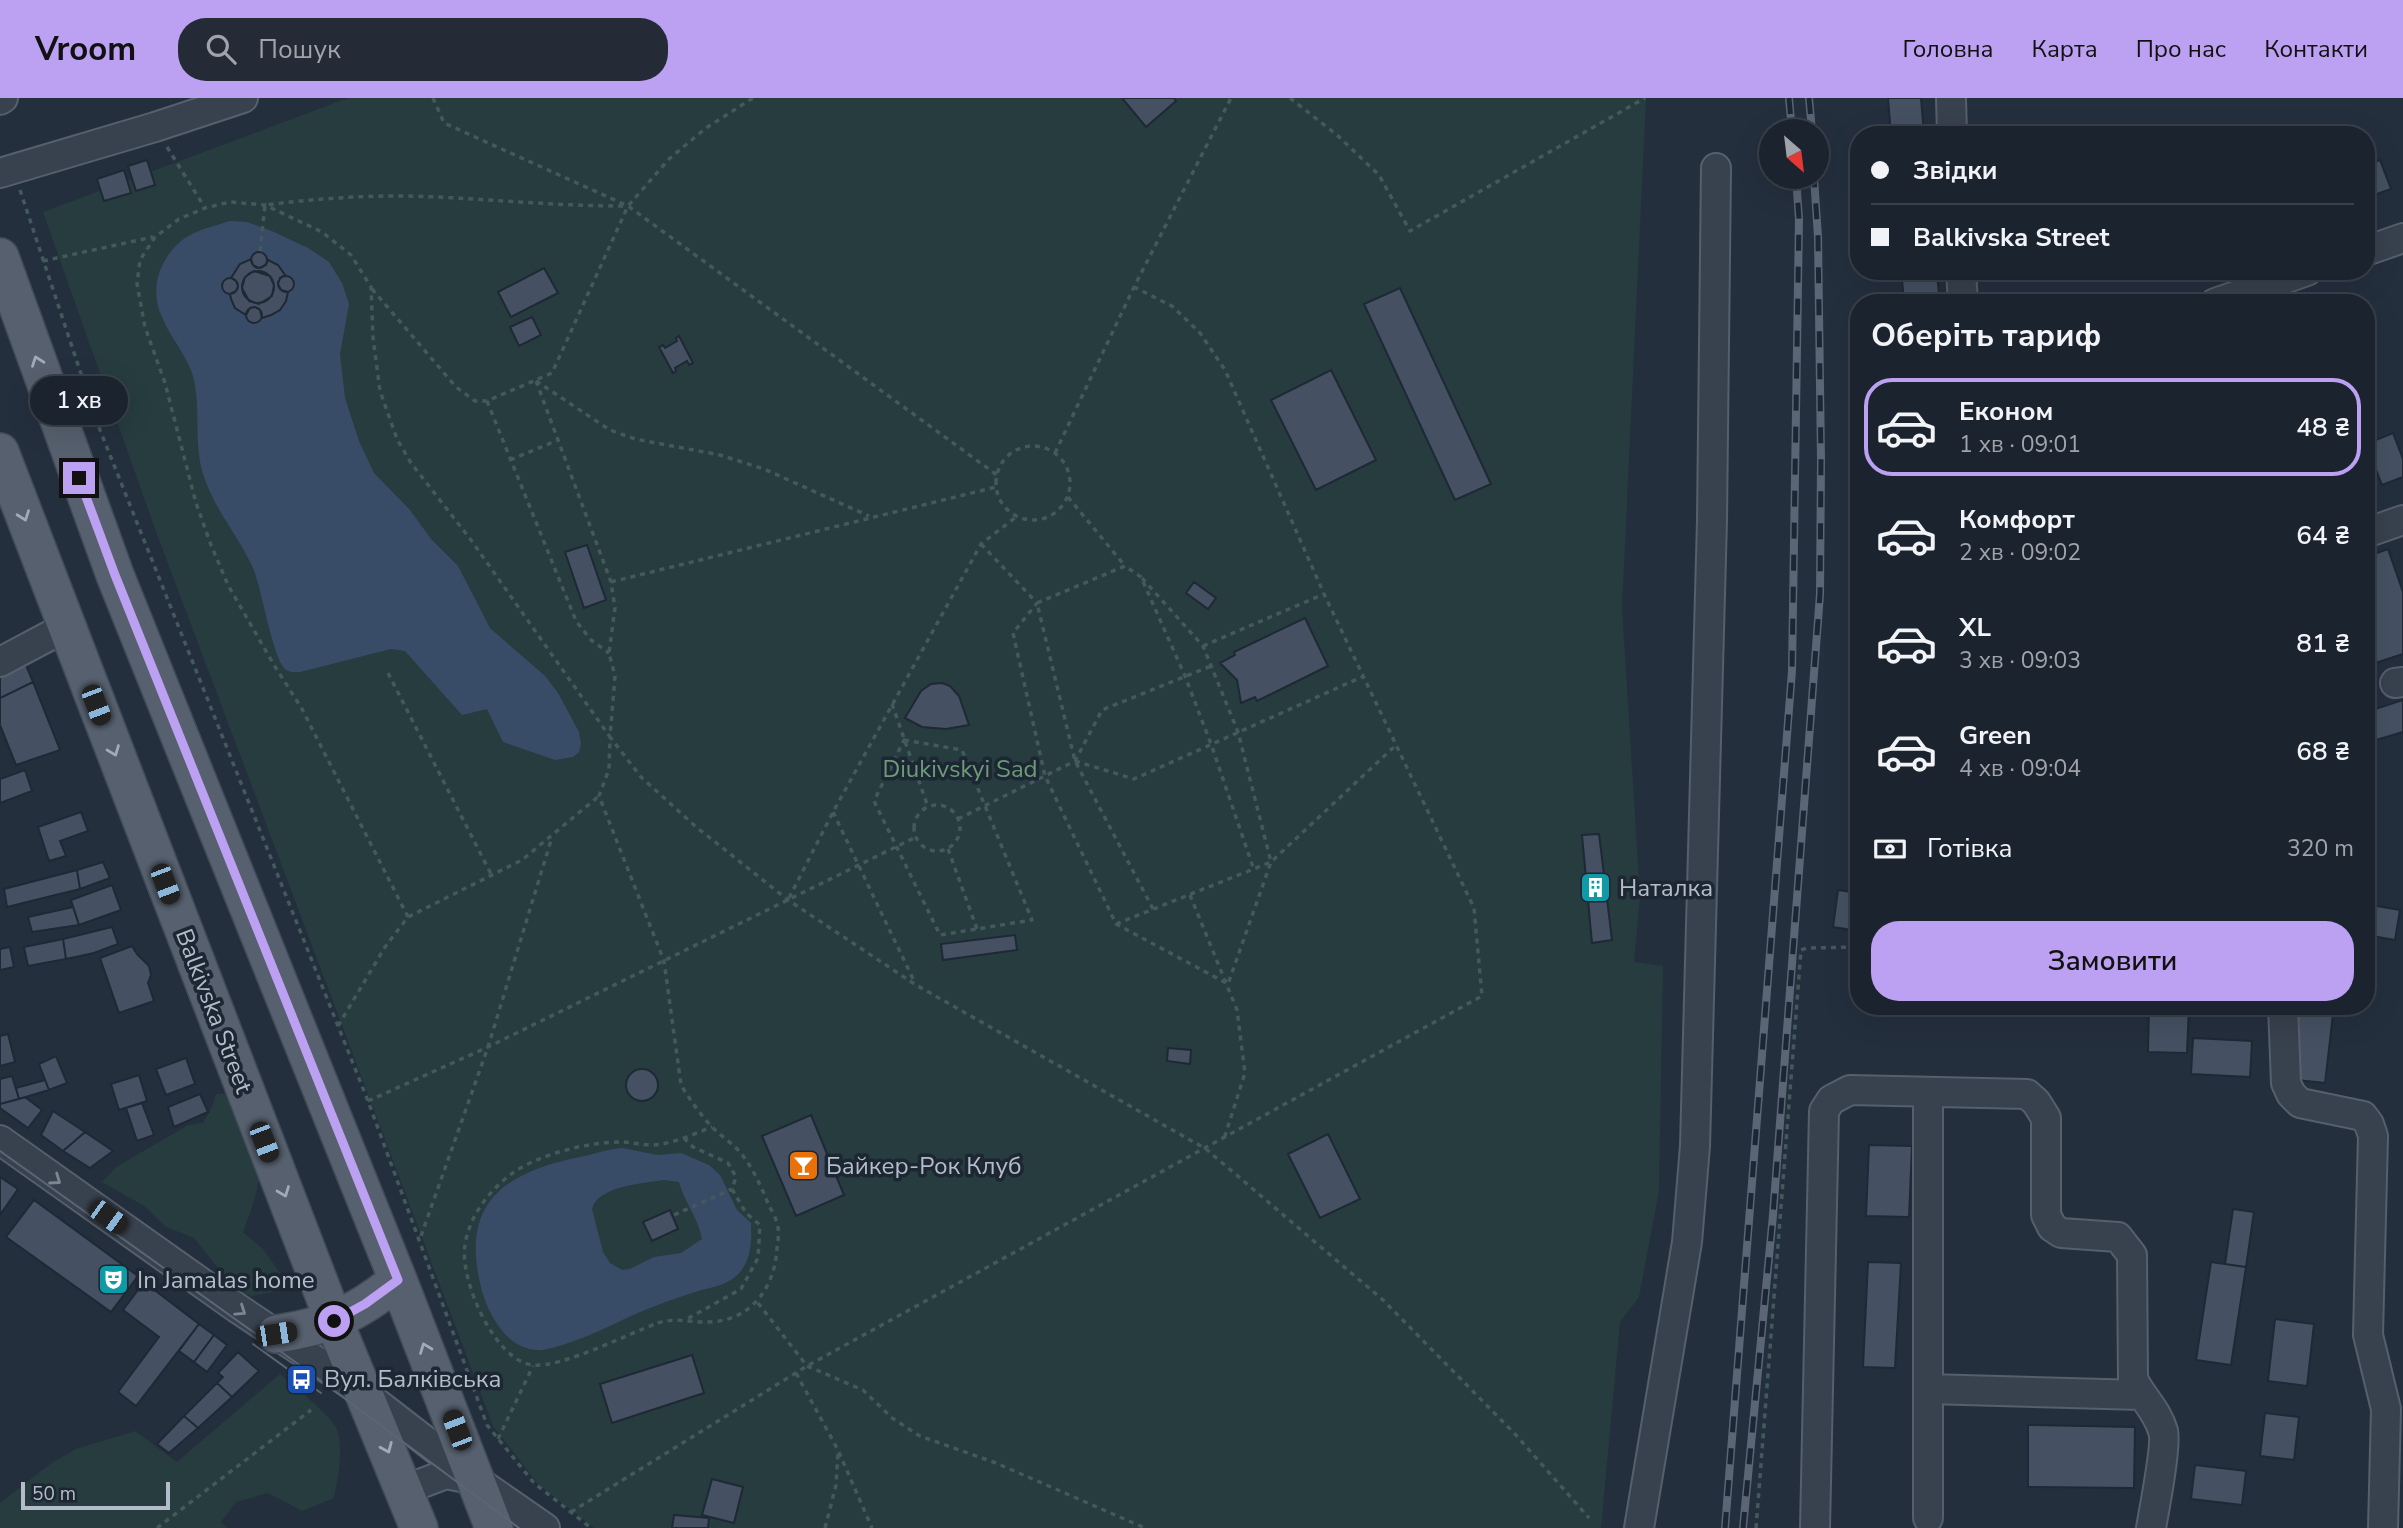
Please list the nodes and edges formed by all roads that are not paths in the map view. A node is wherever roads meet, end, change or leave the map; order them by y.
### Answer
1 (243, 98) edge
2 (1957, 100) edge
3 (1953, 126) edge
4 (1716, 168) dead end
5 (7, 170) edge
6 (2403, 238) edge
7 (2375, 248) edge
8 (0, 257) edge
9 (2281, 280) edge
10 (2241, 294) edge
11 (0, 452) edge
12 (2403, 520) edge
13 (2375, 530) edge
14 (66, 627) junction
15 (0, 662) edge
16 (2283, 1015) edge
17 (1928, 1092) junction
18 (0, 1140) edge
19 (398, 1280) junction
20 (334, 1321) junction
21 (276, 1334) junction
22 (1929, 1389) junction
23 (361, 1391) junction
24 (2141, 1395) junction
25 (476, 1480) junction
26 (404, 1490) junction
27 (1928, 1518) dead end
28 (419, 1528) edge
29 (494, 1528) edge
30 (545, 1528) edge
31 (1639, 1528) edge
32 (1815, 1528) edge
33 (2151, 1528) edge
34 (2383, 1528) edge

1 - 5 street
2 - 3 street
4 - 31 street
6 - 7 street
19 -> 8 main road
9 - 10 street
11 -> 14 main road, Balkivska Street
12 - 13 street
14 - 15 street
14 -> 20 main road, Balkivska Street
16 - 34 street
17 - 22 street
17 - 24 street
17 - 32 street
18 -> 21 street
19 - 20 main road
25 -> 19 main road
20 - 21 main road
20 - 23 main road, Balkivska Street
21 - 23 street
22 - 24 street
22 - 27 street
23 - 25 street
23 -> 26 main road, Balkivska Street
24 - 33 street
25 - 26 street
25 - 29 main road
25 - 30 street
26 - 28 main road, Balkivska Street

